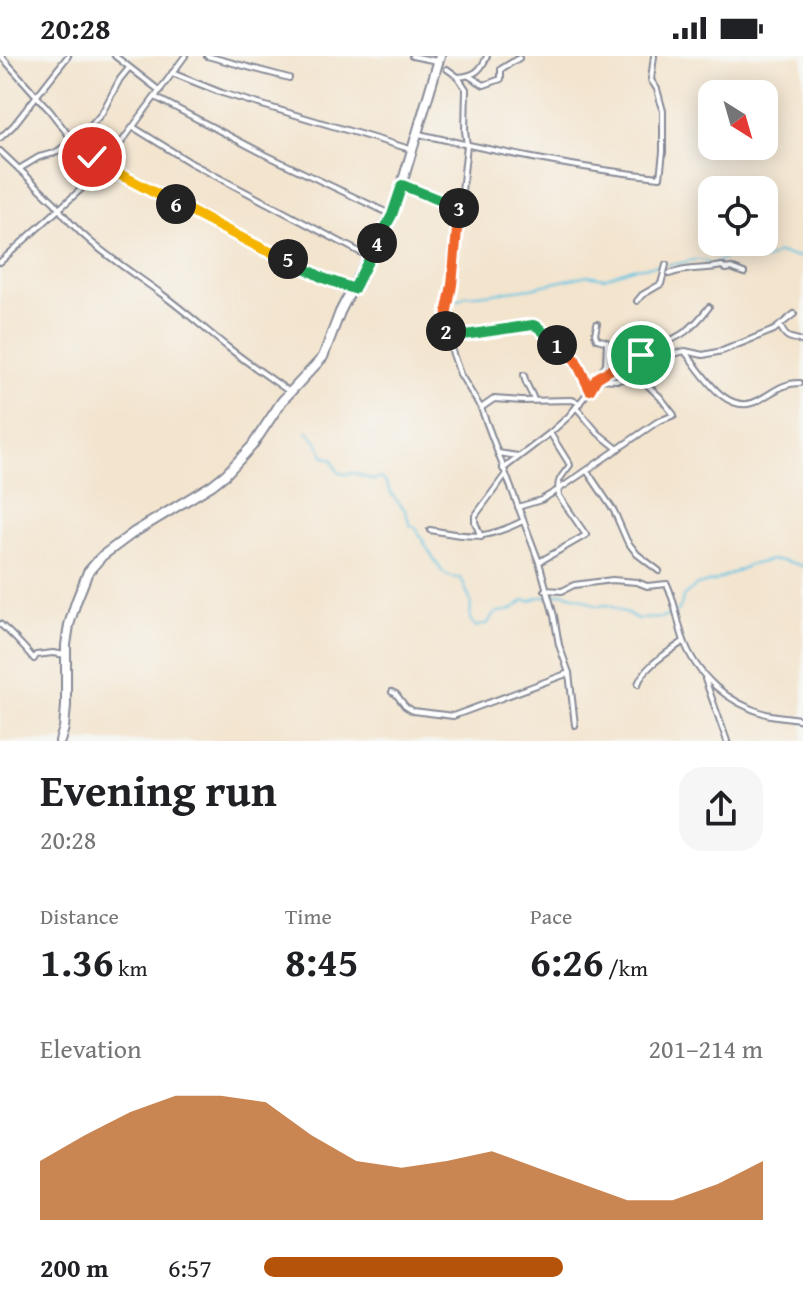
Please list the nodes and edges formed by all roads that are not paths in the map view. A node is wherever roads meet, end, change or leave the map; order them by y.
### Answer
1 (1, 56) edge
2 (68, 56) edge
3 (115, 56) edge
4 (185, 56) edge
5 (207, 56) edge
6 (412, 56) edge
7 (487, 56) edge
8 (654, 56) edge
9 (439, 58) edge
10 (519, 58) edge
11 (129, 68) junction
12 (447, 69) dead end
13 (172, 73) junction
14 (469, 76) junction
15 (458, 77) junction
16 (289, 78) dead end
17 (160, 91) junction
18 (36, 96) junction
19 (155, 97) junction
20 (133, 127) junction
21 (417, 134) junction
22 (0, 138) edge
23 (73, 140) junction
24 (467, 145) junction
25 (412, 150) junction
26 (0, 151) edge
27 (104, 166) junction
28 (19, 169) junction
29 (402, 185) junction
30 (459, 208) junction
31 (59, 210) junction
32 (392, 215) junction
33 (369, 257) junction
34 (0, 262) edge
35 (666, 265) dead end
36 (744, 273) dead end
37 (669, 274) dead end
38 (354, 289) junction
39 (637, 301) dead end
40 (709, 307) dead end
41 (794, 314) dead end
42 (597, 324) dead end
43 (780, 326) junction
44 (447, 337) junction
45 (803, 342) edge
46 (685, 351) junction
47 (641, 355) junction
48 (524, 375) dead end
49 (596, 378) junction
50 (800, 383) dead end
51 (590, 390) junction
52 (290, 392) junction
53 (534, 400) junction
54 (578, 405) junction
55 (481, 408) junction
56 (550, 433) junction
57 (618, 449) junction
58 (498, 453) junction
59 (518, 456) junction
60 (503, 469) junction
61 (587, 471) junction
62 (505, 475) junction
63 (558, 490) junction
64 (518, 507) junction
65 (524, 520) junction
66 (430, 530) dead end
67 (481, 537) junction
68 (539, 562) junction
69 (659, 571) dead end
70 (545, 590) junction
71 (0, 624) edge
72 (684, 641) junction
73 (66, 655) junction
74 (569, 673) junction
75 (704, 677) junction
76 (638, 684) dead end
77 (392, 692) dead end
78 (803, 720) edge
79 (575, 725) dead end
80 (60, 741) edge
81 (727, 741) edge

1 - 18 street
2 - 18 street
3 - 11 street
4 - 13 street
5 - 16 street
6 - 9 street
7 - 14 street
8 - 24 street
9 - 21 main road
10 - 14 street
11 - 17 street
11 - 23 street
12 - 15 street
13 - 17 street
13 - 25 street
14 - 15 street
15 - 24 street
17 - 19 street
18 - 22 street
18 - 23 street
19 - 20 street
19 - 32 street
20 - 27 street
20 - 33 street
21 - 24 street
21 - 25 main road
23 - 27 street
23 - 28 street
24 - 30 street
25 - 29 main road
26 - 28 street
27 - 31 street
27 - 38 street
28 - 31 street
29 - 30 street
29 - 32 main road
30 - 44 street
31 - 34 street
31 - 52 street
32 - 33 main road
33 - 38 main road
35 - 39 street
36 - 37 street
38 - 52 main road
40 - 47 street
41 - 43 street
42 - 49 street
43 - 45 street
43 - 46 street
44 - 51 street
44 - 55 street
46 - 47 street
46 - 50 street
47 - 49 street
48 - 53 street
49 - 51 street
49 - 57 street
51 - 54 street
52 - 73 main road
53 - 54 street
53 - 55 street
54 - 56 street
54 - 57 street
55 - 58 street
56 - 59 street
56 - 63 street
57 - 61 street
58 - 59 street
58 - 60 street
59 - 60 street
60 - 62 street
61 - 63 street
61 - 69 street
62 - 64 street
62 - 67 street
63 - 64 street
63 - 68 street
64 - 65 street
65 - 67 street
65 - 68 street
66 - 67 street
68 - 70 street
70 - 72 street
70 - 74 street
71 - 73 street
72 - 75 street
72 - 76 street
73 - 80 main road
74 - 77 street
74 - 79 street
75 - 78 street
75 - 81 street

